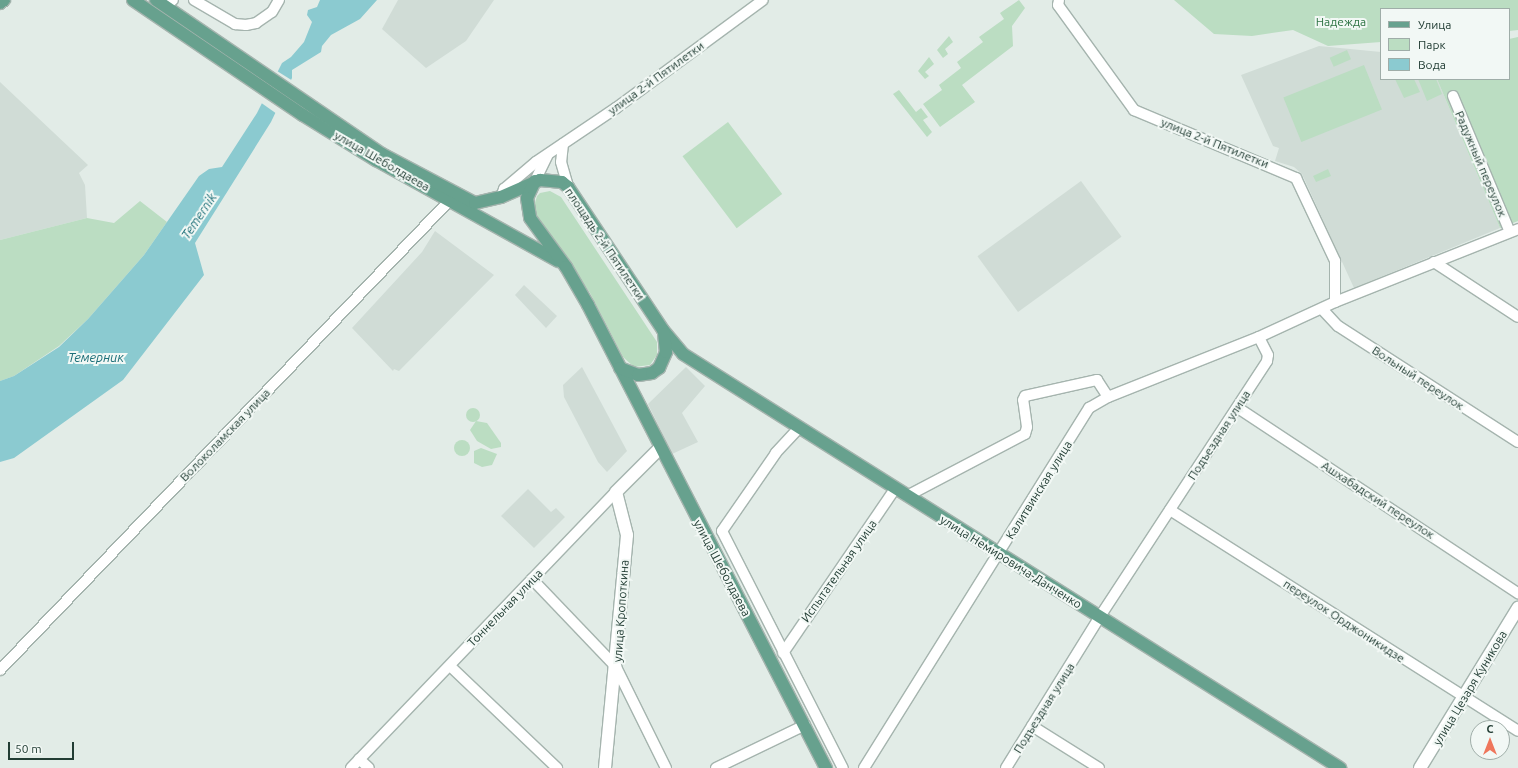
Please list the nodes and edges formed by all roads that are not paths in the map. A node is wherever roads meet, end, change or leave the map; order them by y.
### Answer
1 (4, 0) edge
2 (133, 0) edge
3 (194, 0) edge
4 (279, 0) edge
5 (763, 0) edge
6 (1059, 0) edge
7 (165, 2) edge
8 (0, 3) edge
9 (230, 57) junction
10 (1452, 96) dead end
11 (563, 144) junction
12 (548, 154) junction
13 (535, 181) junction
14 (568, 187) junction
15 (501, 197) junction
16 (457, 201) junction
17 (1514, 231) edge
18 (1434, 262) junction
19 (562, 263) junction
20 (1335, 302) junction
21 (1322, 309) junction
22 (1518, 317) edge
23 (663, 330) junction
24 (1259, 337) junction
25 (683, 354) joint
26 (620, 368) junction
27 (1108, 397) junction
28 (1238, 408) junction
29 (798, 429) junction
30 (1518, 442) edge
31 (660, 448) junction
32 (895, 489) junction
33 (616, 492) junction
34 (907, 496) junction
35 (1170, 510) junction
36 (998, 554) junction
37 (532, 579) junction
38 (1518, 593) edge
39 (1518, 608) edge
40 (1099, 618) junction
41 (783, 653) junction
42 (450, 666) junction
43 (616, 667) junction
44 (0, 670) edge
45 (1465, 699) junction
46 (804, 726) junction
47 (1032, 726) junction
48 (1518, 731) edge
49 (359, 759) junction
50 (351, 768) edge
51 (369, 768) edge
52 (557, 768) edge
53 (605, 768) edge
54 (666, 768) edge
55 (716, 768) edge
56 (826, 768) edge
57 (843, 768) edge
58 (864, 768) edge
59 (1006, 768) edge
60 (1099, 768) edge
61 (1340, 768) edge
62 (1420, 768) edge

1 - 8 main road
2 - 9 main road
3 - 4 street
5 - 11 street, улица 2-й Пятилетки
6 - 20 street, улица 2-й Пятилетки
7 - 9 main road
9 - 16 main road, улица Шеболдаева
10 - 17 street, Радужный переулок
11 - 12 street, улица 2-й Пятилетки
11 - 14 street
12 - 13 street
12 - 15 street, улица 2-й Пятилетки
13 - 14 main road, площадь 2-й Пятилетки
13 - 15 main road, площадь 2-й Пятилетки
13 - 19 main road
14 - 23 main road, площадь 2-й Пятилетки
15 - 16 main road, площадь 2-й Пятилетки
16 - 19 main road
16 - 44 street, Волоколамская улица
17 - 18 street
18 - 20 street
18 - 22 street
19 - 26 main road
20 - 21 street
21 - 24 street
21 - 30 street, Вольный переулок
23 - 25 main road, площадь 2-й Пятилетки
23 - 26 main road, площадь 2-й Пятилетки
24 - 27 street, Калитвинская улица
24 - 28 street, Подъездная улица
25 - 29 main road, улица Немировича-Данченко
26 - 31 main road, улица Шеболдаева
27 - 34 street
27 - 36 street, Калитвинская улица
28 - 35 street, Подъездная улица
28 - 38 street, Ашхабадский переулок
29 - 32 main road, улица Немировича-Данченко
29 - 41 street
31 - 33 street, Тоннельная улица
31 - 46 main road, улица Шеболдаева
32 - 34 main road, улица Немировича-Данченко
32 - 41 street, Испытательная улица
33 - 37 street, Тоннельная улица
33 - 43 street, улица Кропоткина
34 - 36 main road, улица Немировича-Данченко
35 - 40 street, Подъездная улица
35 - 45 street, переулок Орджоникидзе
36 - 40 main road, улица Немировича-Данченко
36 - 58 street, Калитвинская улица
37 - 42 street, Тоннельная улица
37 - 43 street
39 - 45 street, улица Цезаря Куникова
40 - 47 street, Подъездная улица
40 - 61 main road, улица Немировича-Данченко
41 - 57 street
42 - 49 street, Тоннельная улица
42 - 52 street
43 - 53 street
43 - 54 street, улица Кропоткина
45 - 48 street, переулок Орджоникидзе
45 - 62 street, улица Цезаря Куникова
46 - 55 street
46 - 56 main road, улица Шеболдаева
47 - 59 street, Подъездная улица
47 - 60 street
49 - 50 street, Тоннельная улица
49 - 51 street

